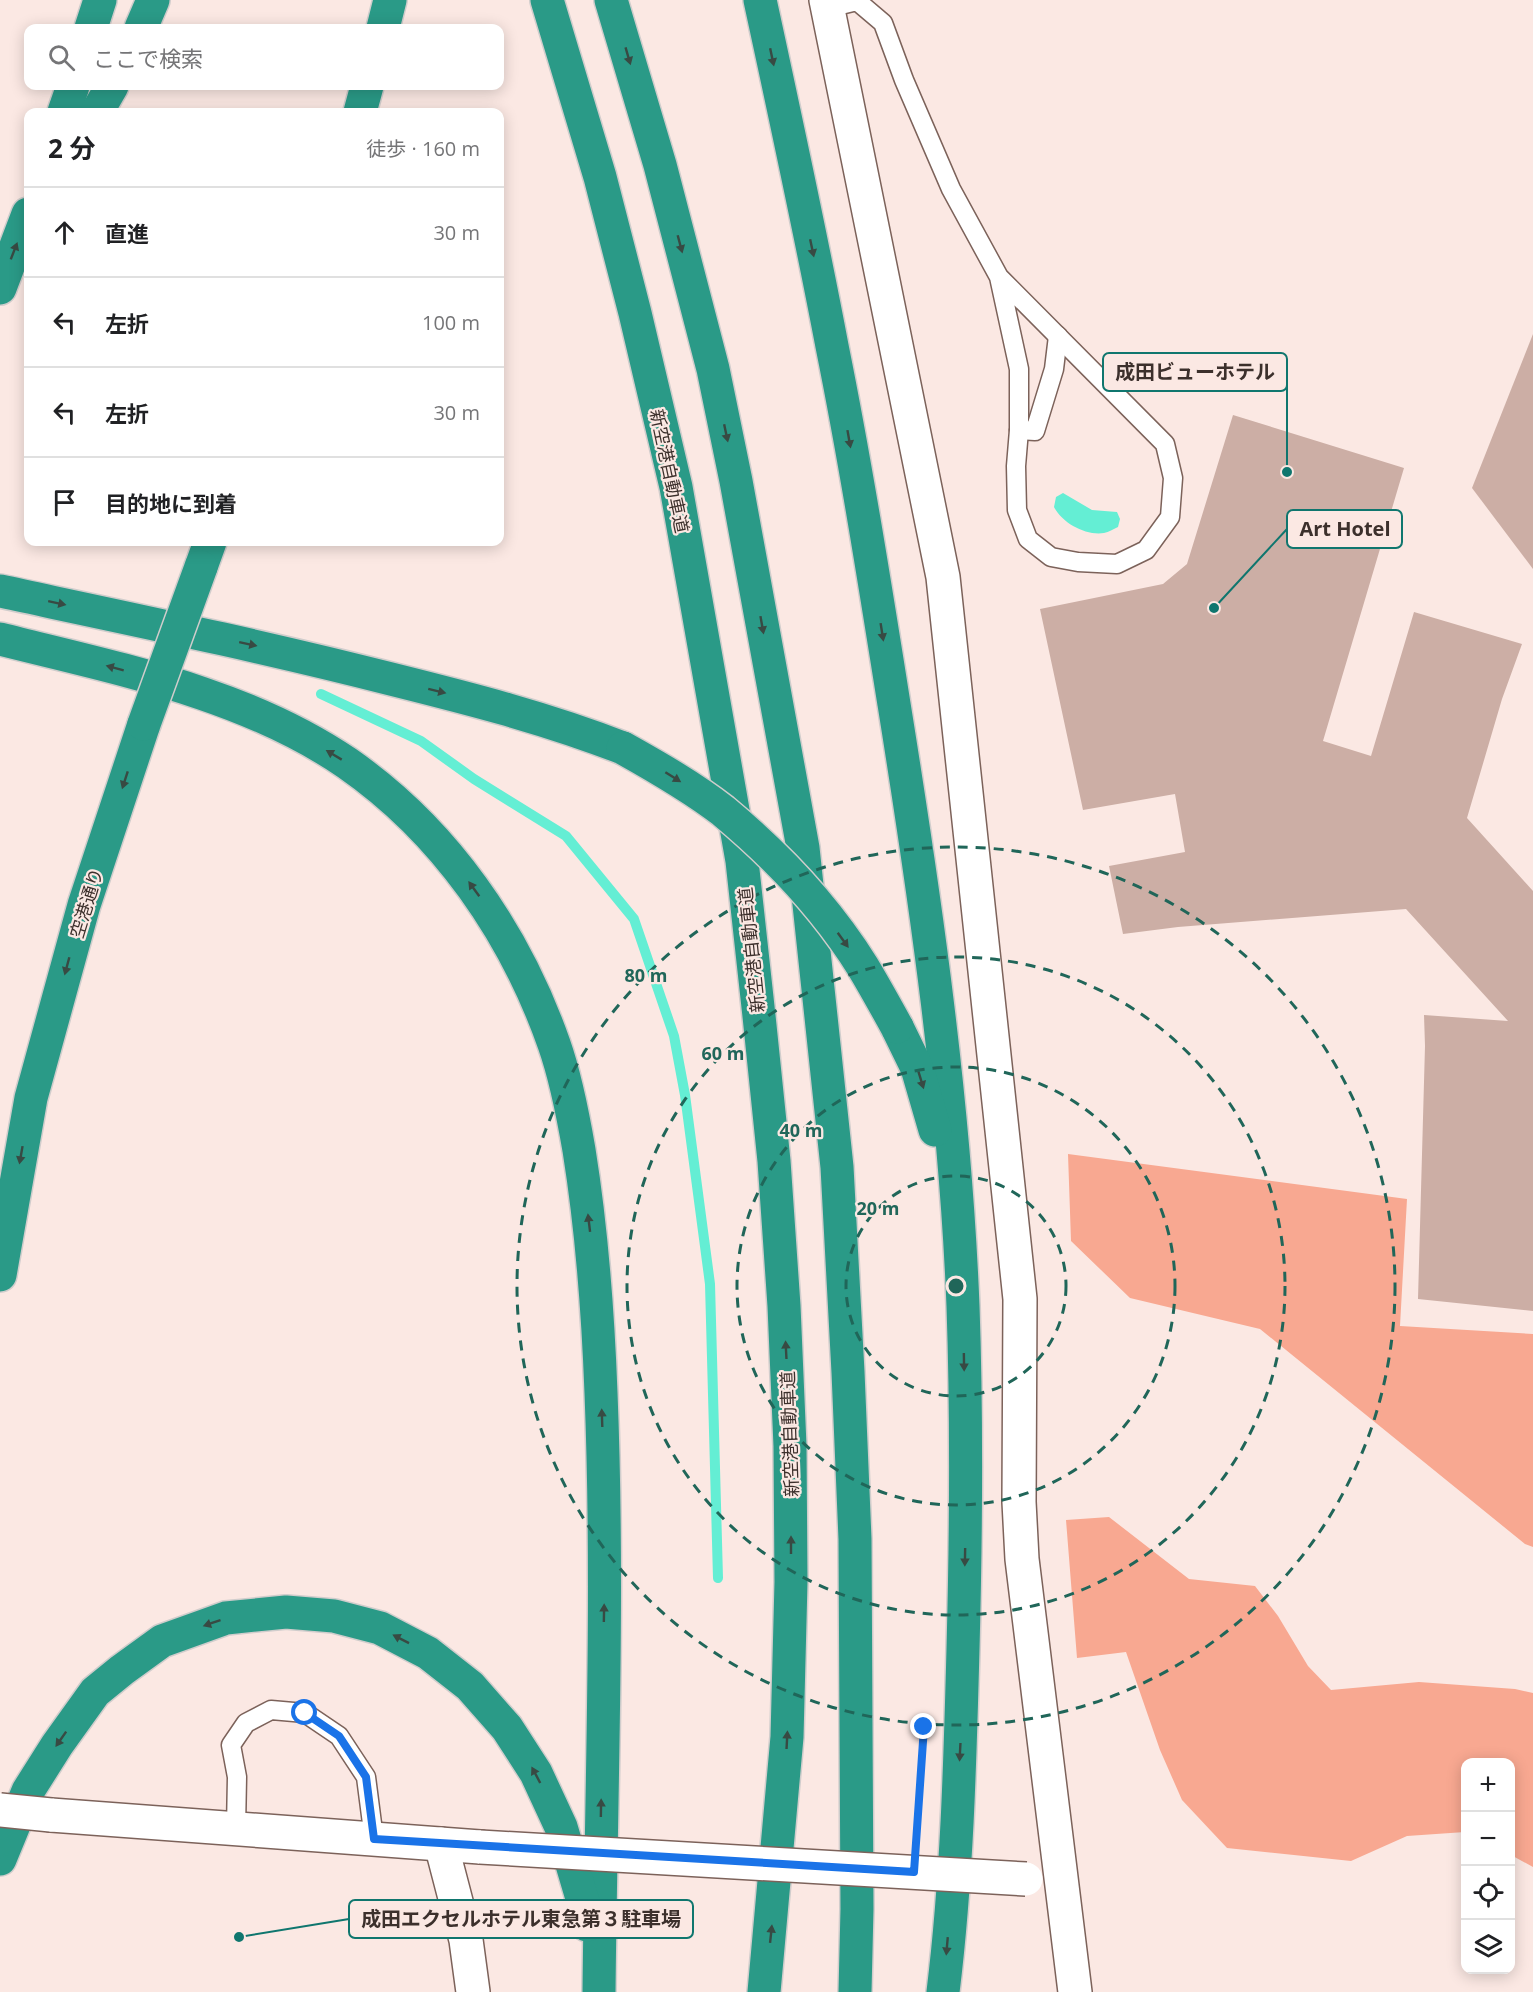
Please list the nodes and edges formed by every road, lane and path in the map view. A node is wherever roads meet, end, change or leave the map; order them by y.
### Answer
1 (100, 0) edge
2 (153, 0) edge
3 (390, 0) edge
4 (547, 0) edge
5 (611, 0) edge
6 (759, 0) edge
7 (827, 4) edge
8 (92, 24) edge
9 (143, 24) edge
10 (383, 24) edge
11 (72, 90) edge
12 (110, 90) edge
13 (366, 90) edge
14 (65, 108) edge
15 (99, 108) edge
16 (361, 108) edge
17 (24, 226) edge
18 (999, 277) junction
19 (0, 288) edge
20 (1058, 336) junction
21 (1019, 430) junction
22 (205, 554) edge
23 (0, 591) edge
24 (0, 639) edge
25 (0, 1275) edge
26 (963, 1303) junction
27 (921, 1762) dead end
28 (0, 1810) edge
29 (236, 1828) junction
30 (374, 1839) junction
31 (441, 1844) junction
32 (0, 1860) edge
33 (914, 1872) junction
34 (1063, 1881) junction
35 (473, 1992) edge
36 (597, 1992) edge
37 (764, 1992) edge
38 (855, 1992) edge
39 (943, 1992) edge
40 (1075, 1992) edge

1 - 8 highway
2 - 9 highway
3 - 10 highway
37 -> 4 highway, 新空港自動車道
5 -> 38 highway
6 -> 26 highway
7 - 18 lane
7 - 34 street
11 - 14 highway
12 - 15 highway
13 - 16 highway
19 -> 17 highway
18 - 20 lane
18 - 21 lane
20 - 21 lane
20 - 21 lane
22 -> 25 highway, 空港通り, bridge
23 -> 26 highway, bridge
36 -> 24 highway
26 -> 39 highway
27 - 33 path
28 - 29 street, bridge
29 - 30 street
29 - 30 lane
30 - 31 street
31 - 33 street, bridge
31 - 35 street
36 -> 32 highway
33 - 34 street, bridge
34 - 40 street

